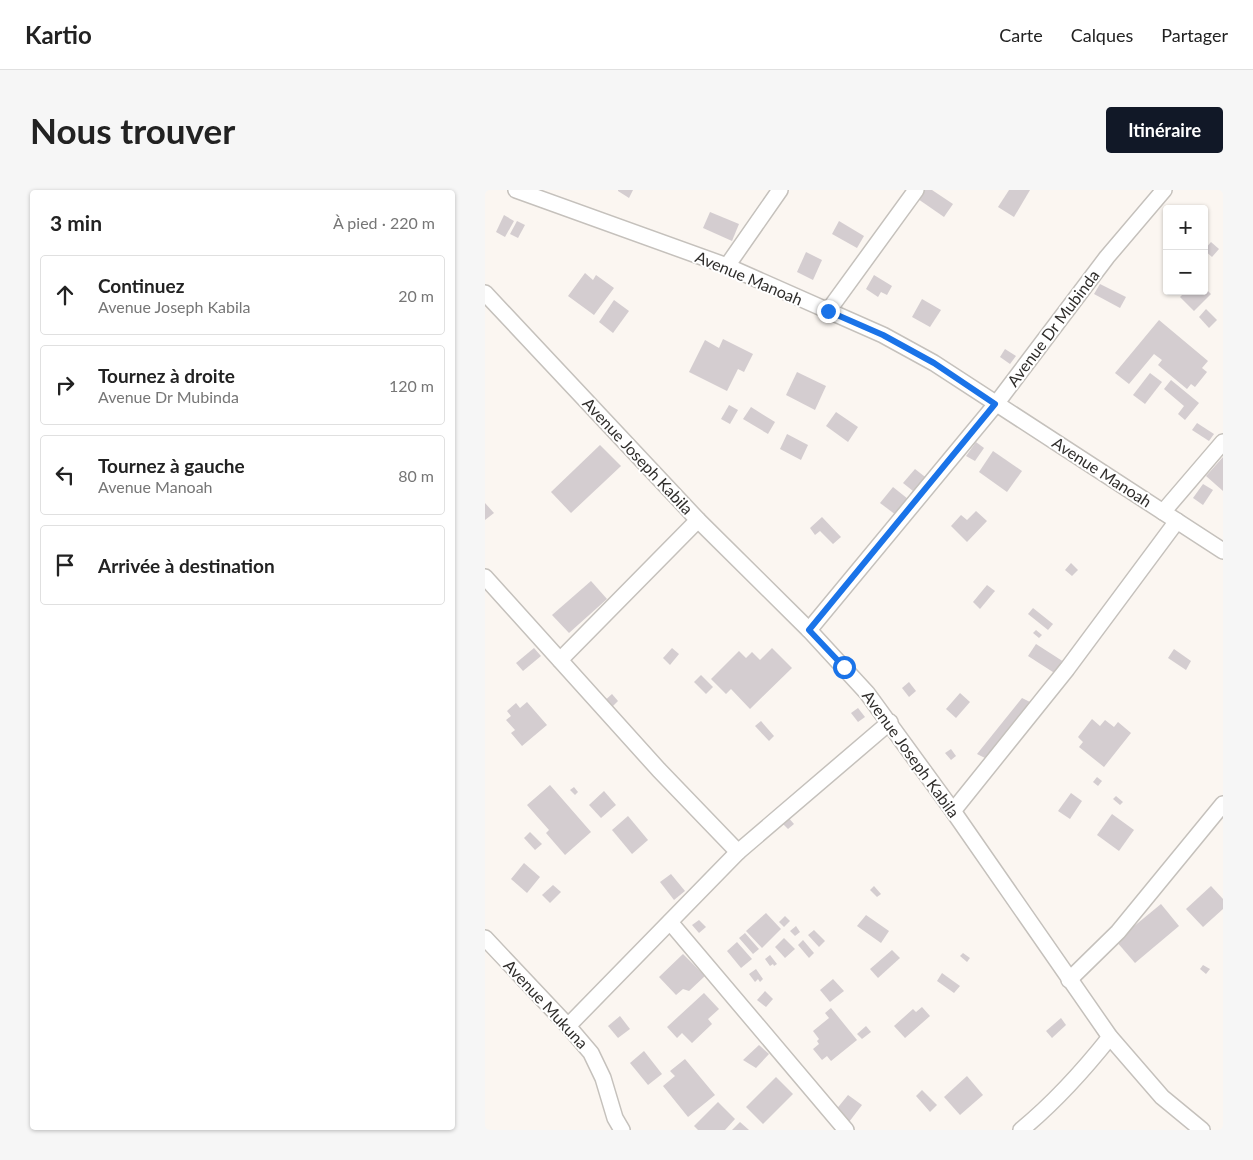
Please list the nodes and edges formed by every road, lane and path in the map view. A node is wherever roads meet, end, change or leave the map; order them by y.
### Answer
1 (781, 190) edge
2 (916, 190) edge
3 (1163, 190) edge
4 (523, 191) edge
5 (727, 266) junction
6 (485, 293) edge
7 (828, 311) junction
8 (995, 404) junction
9 (1223, 442) edge
10 (1163, 512) junction
11 (698, 520) junction
12 (1177, 521) junction
13 (1223, 551) edge
14 (485, 577) edge
15 (809, 630) junction
16 (560, 660) junction
17 (890, 722) junction
18 (1223, 804) edge
19 (953, 811) junction
20 (738, 852) junction
21 (670, 922) junction
22 (485, 938) edge
23 (1069, 980) junction
24 (568, 1026) junction
25 (1110, 1037) junction
26 (622, 1130) edge
27 (846, 1130) edge
28 (1021, 1130) edge
29 (1202, 1130) edge

1 - 5 street
2 - 7 street
3 - 8 street, Avenue Dr Mubinda
4 - 5 street, Avenue Manoah
5 - 7 street, Avenue Manoah
6 - 11 street, Avenue Joseph Kabila
7 - 8 street, Avenue Manoah
8 - 10 street, Avenue Manoah
8 - 15 street, Avenue Dr Mubinda
9 - 10 street
10 - 12 street, Avenue Manoah
11 - 15 street, Avenue Joseph Kabila
11 - 16 street
12 - 13 street, Avenue Manoah
12 - 19 street
14 - 16 street
15 - 17 street, Avenue Joseph Kabila
16 - 20 street
17 - 19 street, Avenue Joseph Kabila
17 - 20 street
18 - 23 street
19 - 23 street, Avenue Joseph Kabila
20 - 21 street
21 - 24 street
21 - 27 street
22 - 24 street, Avenue Mukuna
23 - 25 street, Avenue Joseph Kabila
24 - 26 street, Avenue Mukuna
25 - 28 street
25 - 29 street, Avenue Joseph Kabila

